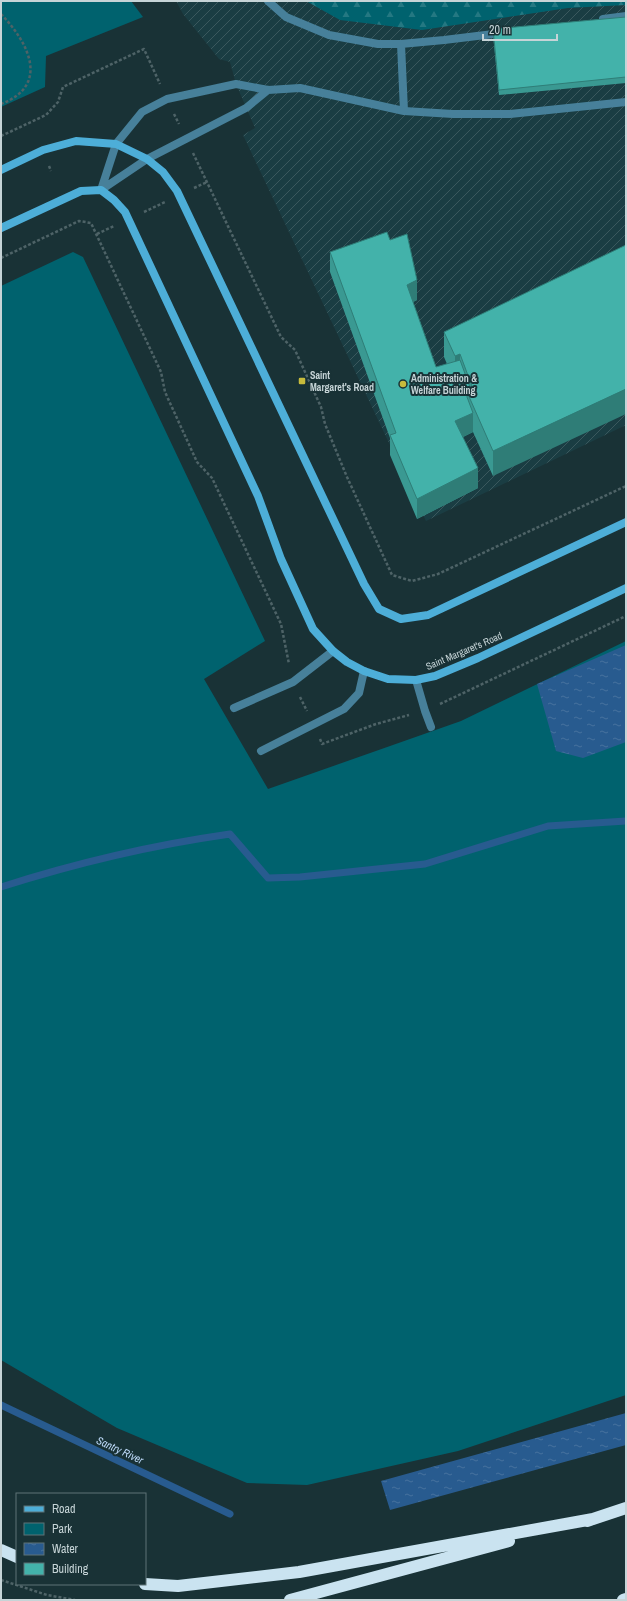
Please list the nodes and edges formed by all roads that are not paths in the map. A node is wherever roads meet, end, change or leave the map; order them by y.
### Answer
1 (268, 1) edge
2 (626, 16) edge
3 (594, 20) edge
4 (508, 32) edge
5 (401, 44) junction
6 (268, 90) junction
7 (626, 102) edge
8 (404, 111) junction
9 (116, 144) junction
10 (146, 159) junction
11 (1, 170) edge
12 (101, 190) junction
13 (1, 228) edge
14 (626, 522) edge
15 (626, 588) edge
16 (333, 651) junction
17 (364, 671) junction
18 (416, 680) junction
19 (234, 708) dead end
20 (431, 726) dead end
21 (260, 751) dead end
22 (626, 1508) edge
23 (593, 1519) junction
24 (1, 1550) edge
25 (16, 1557) edge
26 (146, 1584) edge
27 (290, 1600) edge

1 - 5 lane
2 - 3 lane
4 - 5 lane
5 - 8 lane
6 - 8 lane
6 - 9 lane
6 - 10 lane
7 - 8 lane
9 - 10 main road
9 - 11 main road
9 - 12 lane
10 - 12 lane
10 - 14 main road
12 - 13 main road
12 - 16 main road, Saint Margaret's Road
15 - 18 main road, Saint Margaret's Road
16 - 17 main road, Saint Margaret's Road
16 - 19 lane
17 - 18 main road, Saint Margaret's Road
17 - 21 lane
18 - 20 lane
22 - 23 highway
23 - 26 highway
23 - 27 highway
24 - 25 highway

